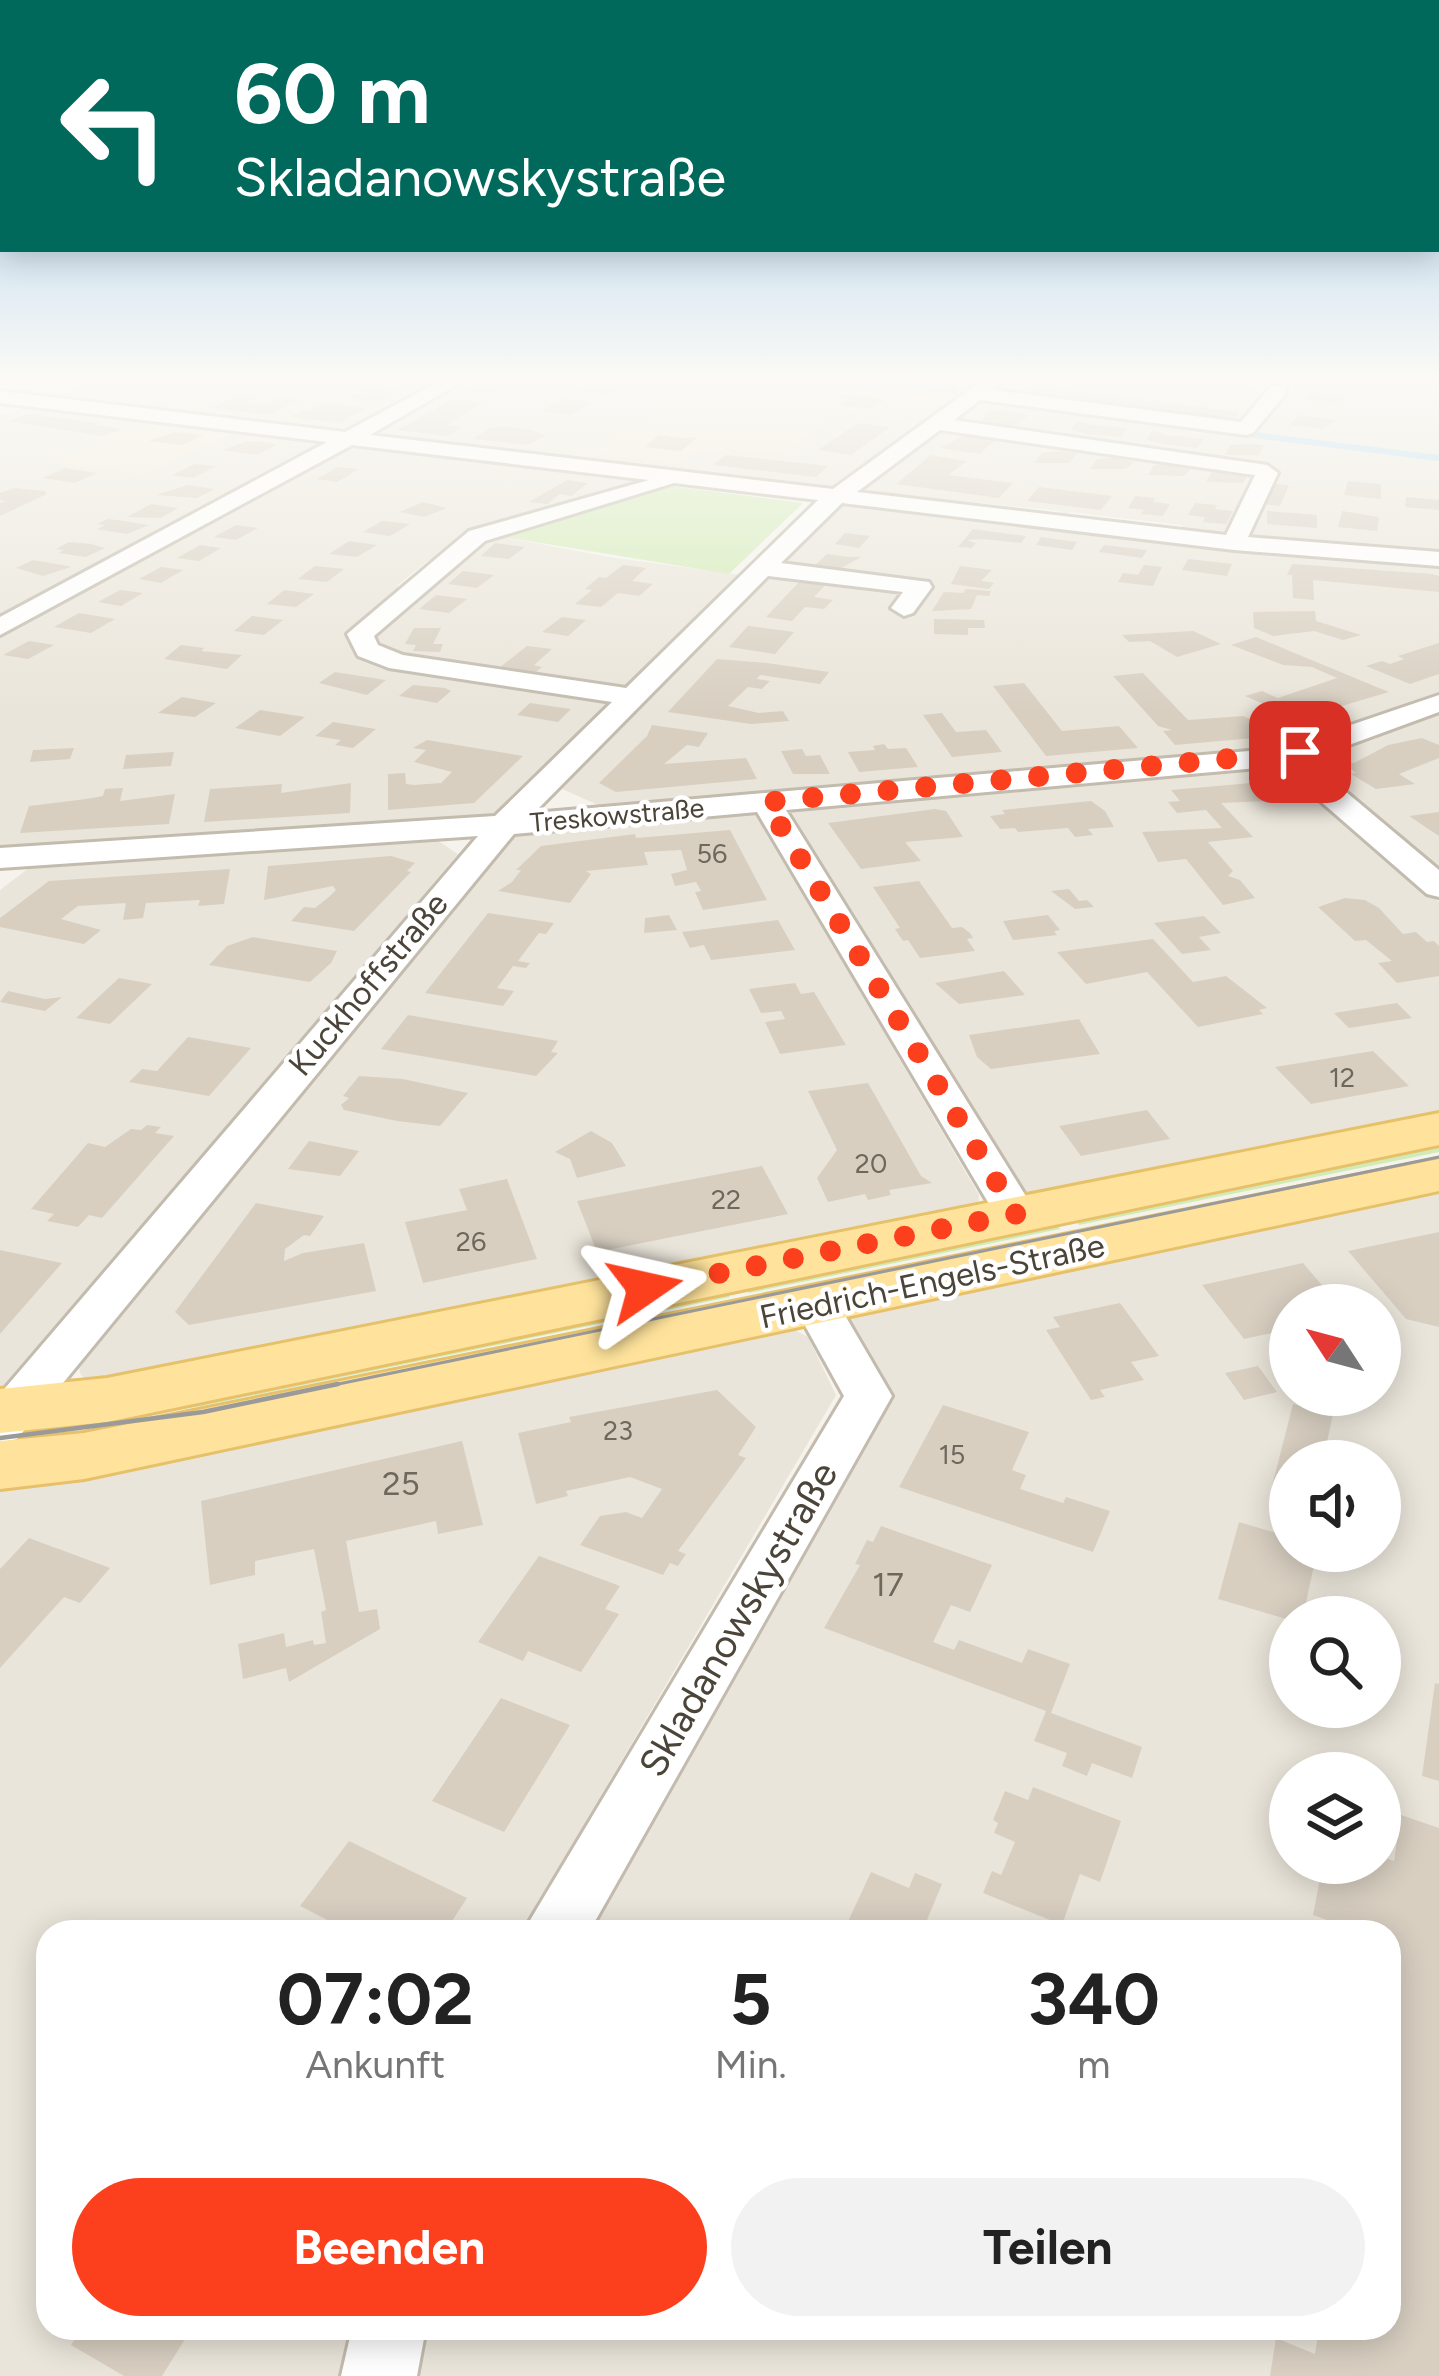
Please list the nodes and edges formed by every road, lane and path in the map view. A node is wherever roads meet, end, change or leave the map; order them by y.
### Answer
1 (251, 491) edge
2 (643, 491) edge
3 (793, 491) edge
4 (844, 491) edge
5 (1259, 491) edge
6 (837, 496) junction
7 (1234, 543) junction
8 (1439, 559) edge
9 (764, 568) junction
10 (904, 608) dead end
11 (0, 627) edge
12 (632, 698) junction
13 (1439, 703) edge
14 (1287, 757) junction
15 (766, 802) junction
16 (504, 825) junction
17 (6, 862) edge
18 (1439, 887) edge
19 (1439, 1129) edge
20 (1439, 1175) edge
21 (1016, 1214) junction
22 (816, 1304) junction
23 (4, 1428) edge
24 (562, 1920) edge
25 (386, 2340) edge
26 (379, 2376) edge

1 - 11 street
2 - 12 street
3 - 6 street
4 - 6 street, Kuckhoffstraße
5 - 7 street
6 - 7 street
6 - 9 street, Kuckhoffstraße
7 - 8 street
9 - 10 street
9 - 12 street, Kuckhoffstraße
12 - 16 street, Kuckhoffstraße
13 - 14 street, Treskowstraße
14 - 15 street, Treskowstraße
14 - 18 street
15 - 16 street, Treskowstraße
15 - 21 street
16 - 17 street, Treskowstraße
16 - 23 street, Kuckhoffstraße
19 - 21 main road, Friedrich-Engels-Straße
20 - 22 main road, Friedrich-Engels-Straße
21 - 23 main road, Friedrich-Engels-Straße
22 - 23 main road, Friedrich-Engels-Straße
22 - 24 street, Skladanowskystraße
25 - 26 street

